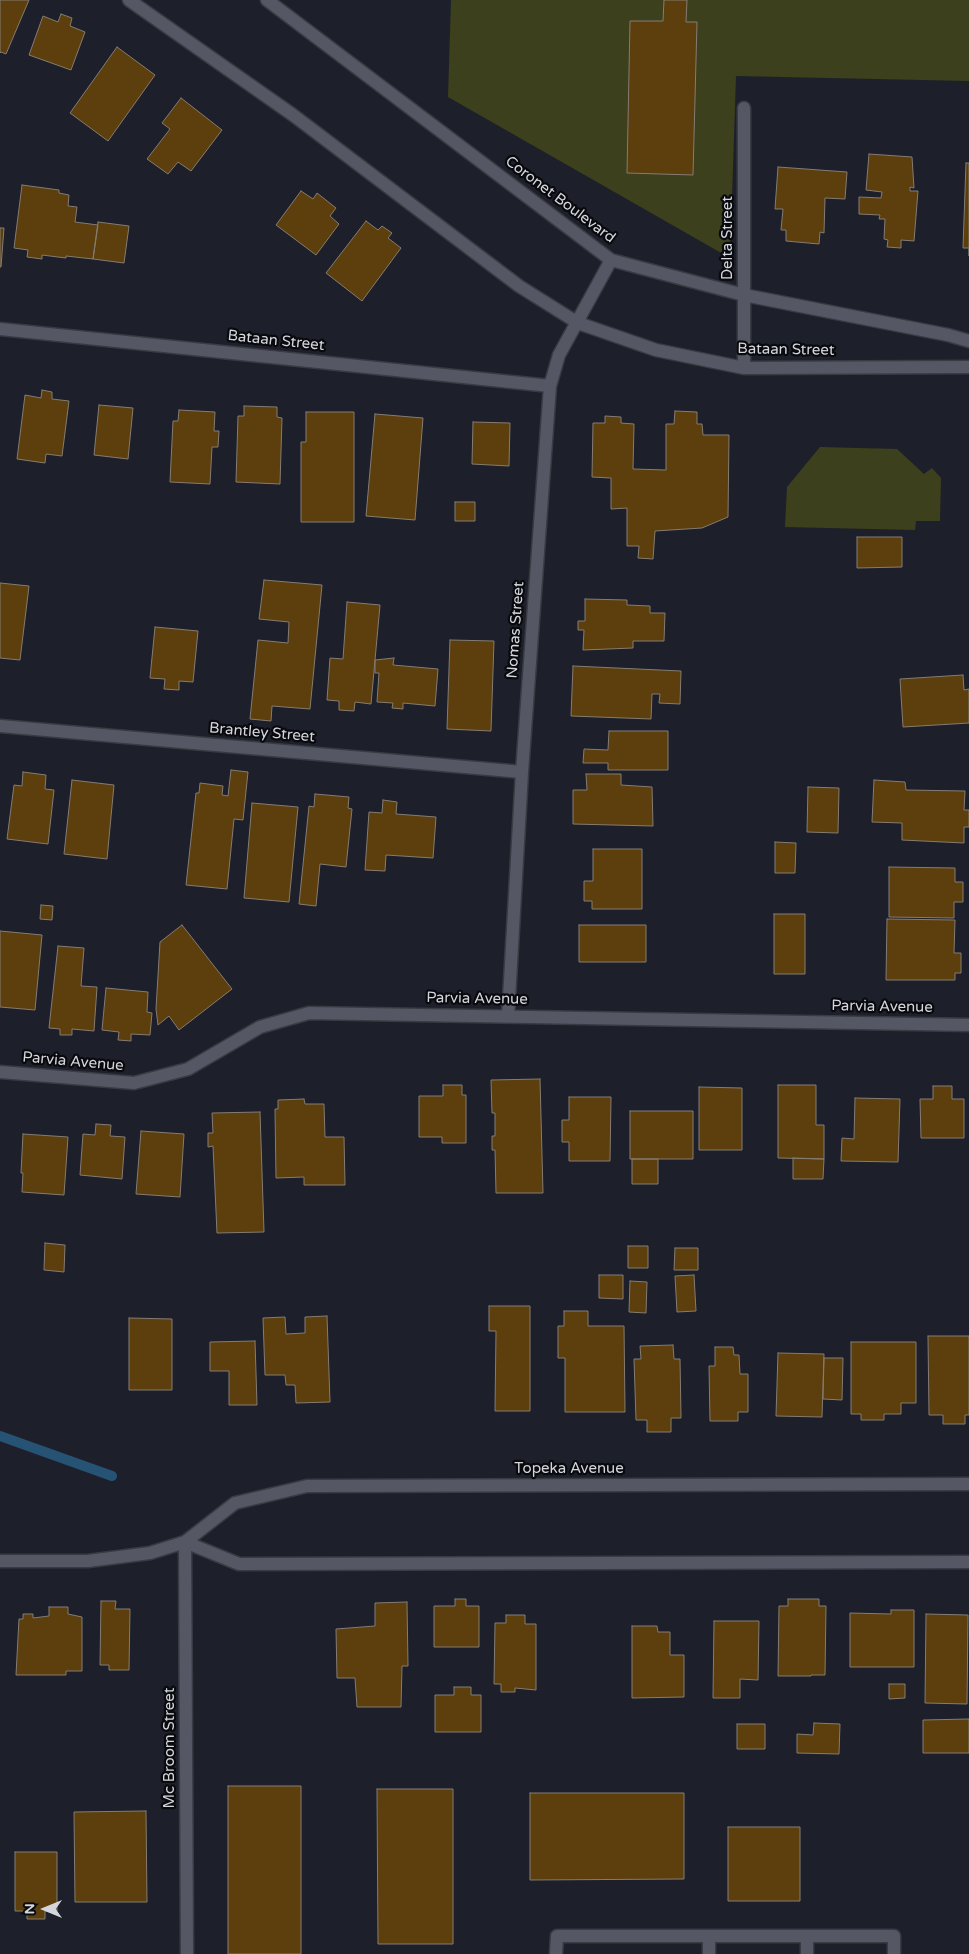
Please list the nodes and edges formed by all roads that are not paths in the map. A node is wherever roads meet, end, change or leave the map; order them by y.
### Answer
1 (129, 0) edge
2 (267, 0) edge
3 (744, 108) dead end
4 (611, 260) junction
5 (744, 295) junction
6 (578, 323) junction
7 (0, 329) edge
8 (969, 341) edge
9 (969, 367) edge
10 (744, 368) junction
11 (550, 386) junction
12 (0, 726) edge
13 (522, 772) junction
14 (508, 1016) junction
15 (969, 1025) edge
16 (0, 1072) edge
17 (969, 1484) edge
18 (185, 1542) junction
19 (0, 1561) edge
20 (969, 1562) edge
21 (709, 1937) junction
22 (807, 1937) junction
23 (188, 1954) edge
24 (556, 1954) edge
25 (709, 1954) edge
26 (807, 1954) edge
27 (894, 1954) edge

1 - 6 street
2 - 4 street, Coronet Boulevard
3 - 5 street, Delta Street
4 - 5 street, Coronet Boulevard
4 - 6 street, Nomas Street
5 - 8 street, Coronet Boulevard
5 - 10 street, Delta Street
6 - 10 street, Bataan Street
6 - 11 street, Nomas Street
7 - 11 street, Bataan Street
9 - 10 street, Bataan Street
11 - 13 street, Nomas Street
12 - 13 street, Brantley Street
13 - 14 street, Nomas Street
14 - 15 street, Parvia Avenue
14 - 16 street, Parvia Avenue
17 - 18 street, Topeka Avenue
18 - 19 street, Topeka Avenue
18 - 20 street
18 - 23 street, Mc Broom Street
21 - 22 street
21 - 24 street
21 - 25 street
22 - 26 street
22 - 27 street

